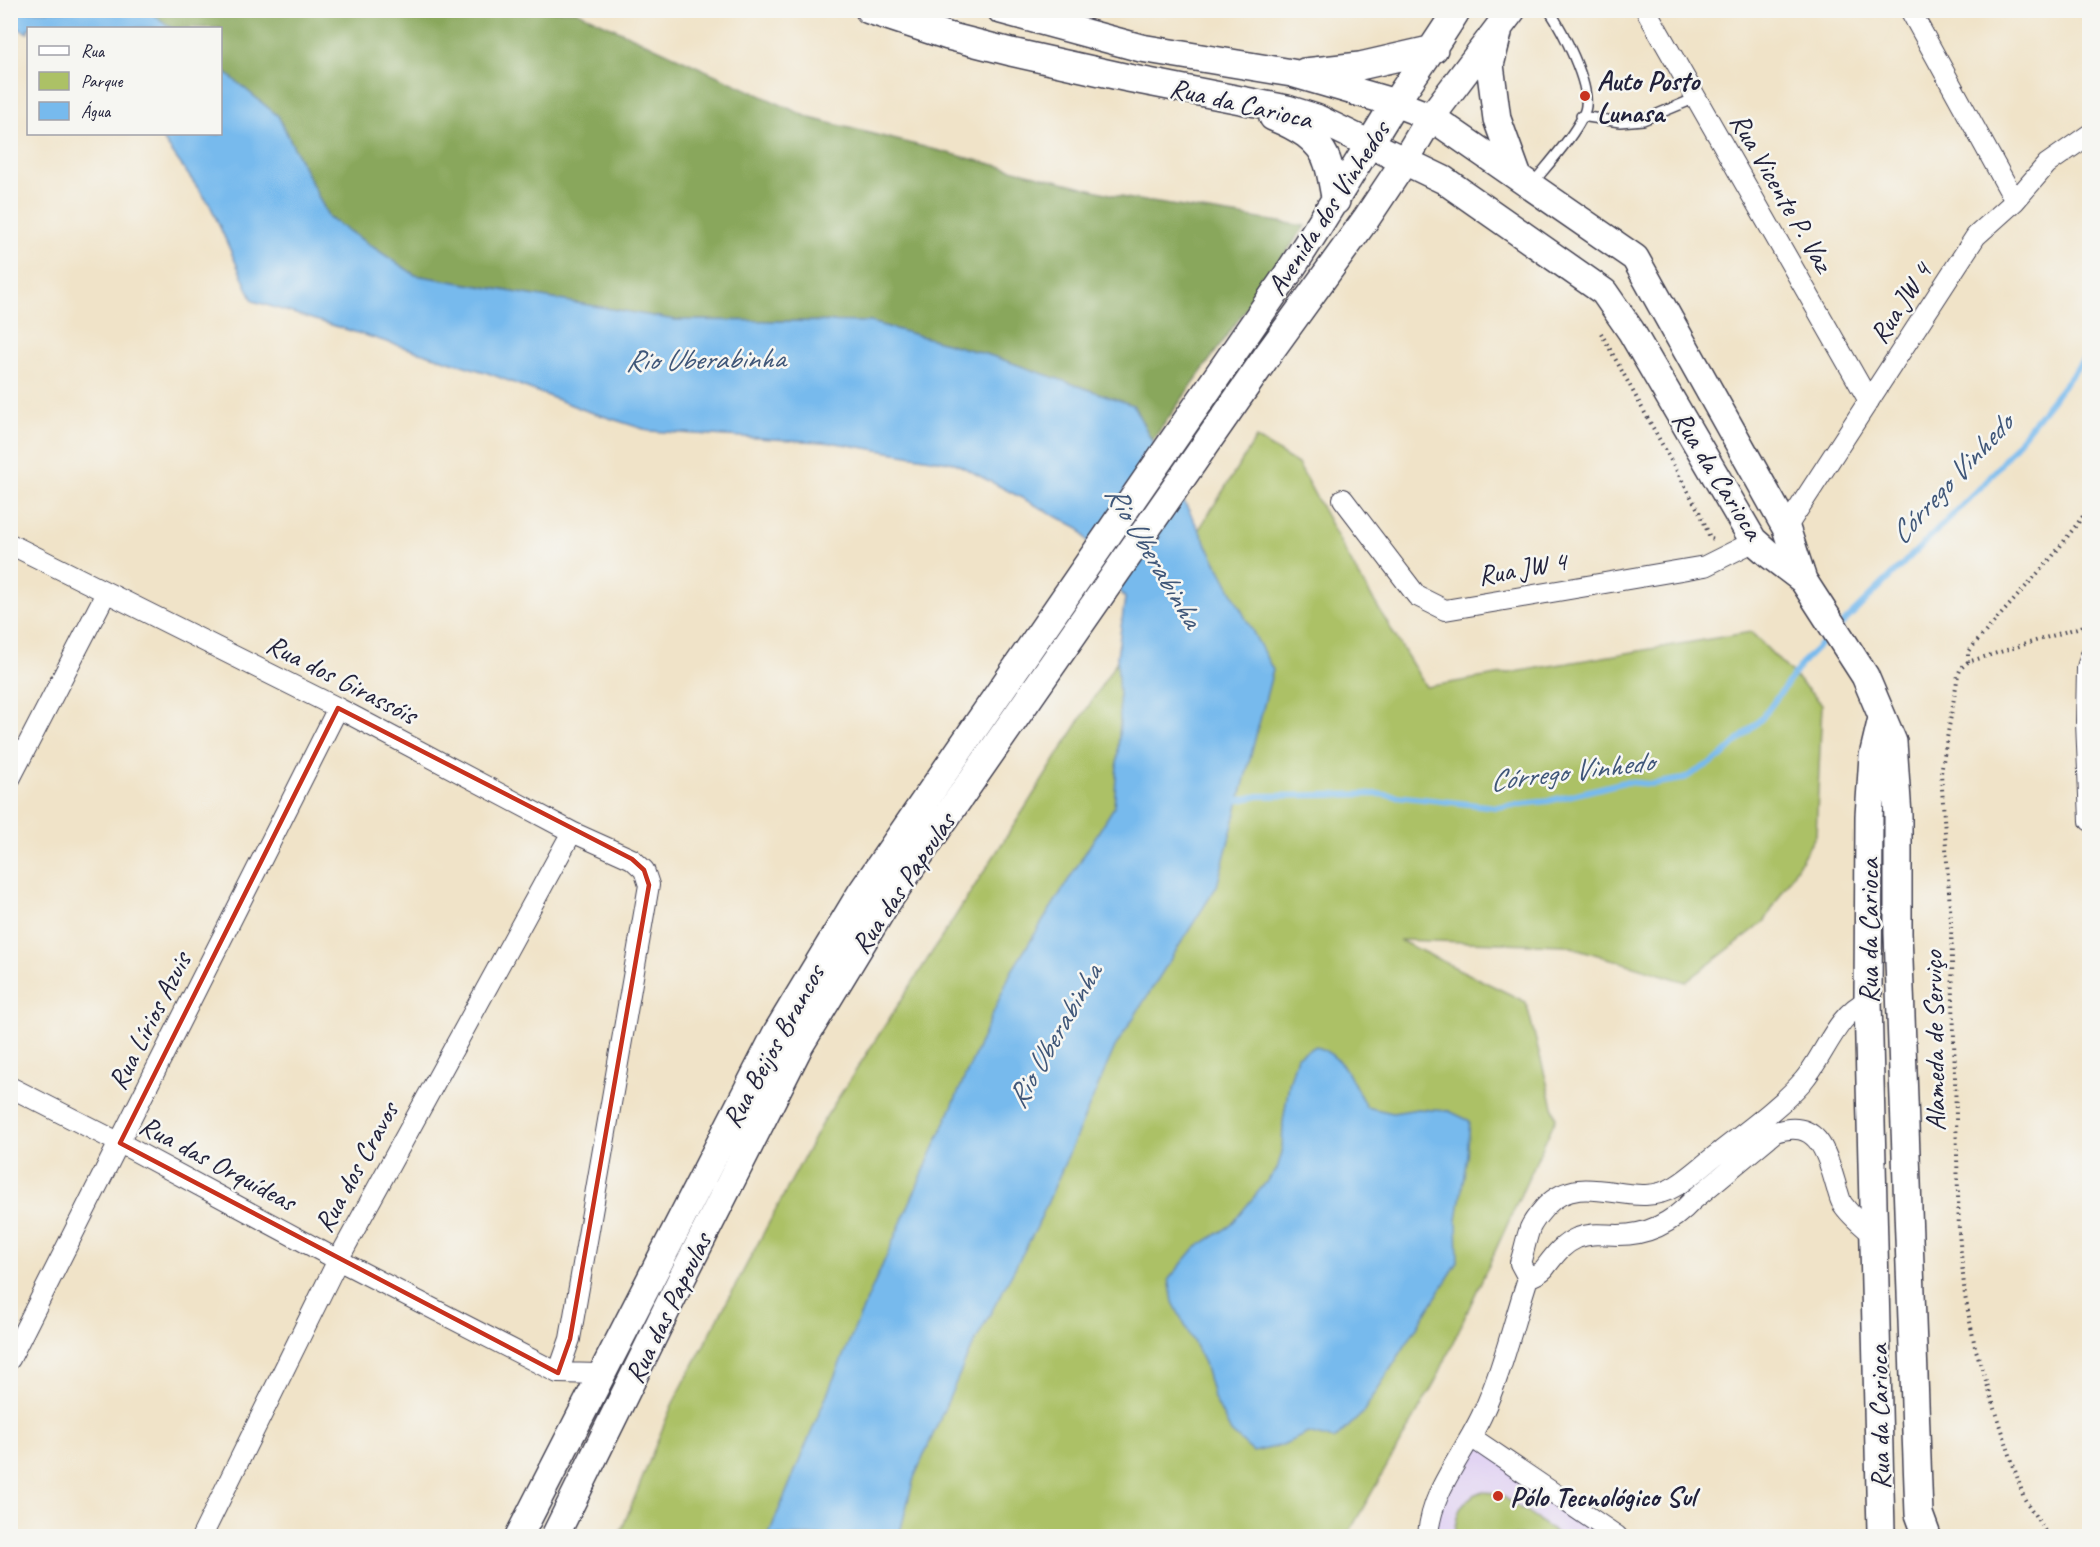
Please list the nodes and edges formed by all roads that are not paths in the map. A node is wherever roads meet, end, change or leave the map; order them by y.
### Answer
1 (869, 10) edge
2 (1001, 10) edge
3 (1457, 10) edge
4 (1550, 10) edge
5 (1646, 10) edge
6 (1910, 10) edge
7 (1506, 18) edge
8 (1434, 49) junction
9 (1292, 73) junction
10 (1225, 96) junction
11 (1696, 98) junction
12 (1395, 103) junction
13 (1581, 116) junction
14 (1431, 117) junction
15 (2090, 134) edge
16 (1370, 143) junction
17 (1404, 162) junction
18 (1524, 179) junction
19 (1444, 180) junction
20 (1336, 201) junction
21 (2015, 201) junction
22 (1366, 219) junction
23 (1663, 305) junction
24 (1631, 331) junction
25 (1698, 368) junction
26 (1668, 393) junction
27 (1869, 401) junction
28 (1226, 416) joint
29 (1343, 499) dead end
30 (1786, 528) junction
31 (1749, 543) junction
32 (10, 544) edge
33 (1074, 583) joint
34 (1806, 584) junction
35 (106, 592) junction
36 (2090, 657) edge
37 (338, 708) junction
38 (1882, 718) junction
39 (10, 779) edge
40 (2090, 821) edge
41 (572, 832) junction
42 (1868, 1000) junction
43 (10, 1087) edge
44 (120, 1143) junction
45 (1726, 1147) junction
46 (1739, 1162) junction
47 (1875, 1236) junction
48 (338, 1260) junction
49 (1528, 1278) junction
50 (10, 1359) edge
51 (558, 1373) junction
52 (600, 1374) junction
53 (1471, 1437) junction
54 (202, 1536) edge
55 (519, 1536) edge
56 (555, 1536) edge
57 (1428, 1536) edge
58 (1617, 1536) edge
59 (1883, 1536) edge
60 (1927, 1536) edge

1 - 10 main road, Rua da Carioca
2 - 9 main road, Rua da Carioca
3 - 8 main road, Avenida dos Vinhedos
4 - 13 lane
5 - 11 street, Rua Vicente P. Vaz
6 - 21 street
7 - 14 main road, Avenida dos Vinhedos
7 - 18 main road
8 - 9 main road
8 - 12 main road, Avenida dos Vinhedos
9 - 12 main road, Rua da Carioca
10 - 16 main road, Rua da Carioca
10 - 20 main road
11 - 13 lane
11 - 27 street, Rua Vicente P. Vaz
12 - 14 main road, Rua da Carioca
12 - 16 main road, Avenida dos Vinhedos
13 - 18 lane
14 - 17 main road, Avenida dos Vinhedos
14 - 18 main road, Rua da Carioca
15 - 21 street, Rua JW 4
16 - 17 main road, Rua da Carioca
16 - 20 main road, Avenida dos Vinhedos
17 - 19 main road, Rua da Carioca
17 - 22 main road, Avenida dos Vinhedos
18 - 23 main road, Rua da Carioca
19 - 22 main road
19 - 24 main road, Rua da Carioca
20 - 33 main road, Avenida dos Vinhedos
21 - 27 street, Rua JW 4
22 - 28 main road, Avenida dos Vinhedos
23 - 24 main road
23 - 25 main road, Rua da Carioca
24 - 26 main road, Rua da Carioca
25 - 26 main road
25 - 30 main road, Rua da Carioca
26 - 31 main road, Rua da Carioca
27 - 30 street, Rua JW 4
28 - 56 main road, Rua das Papoulas
29 - 31 street, Rua JW 4
30 - 34 main road, Rua da Carioca
31 - 34 main road, Rua da Carioca
32 - 35 street, Rua dos Girassóis
33 - 52 main road, Rua Beijos Brancos
34 - 38 main road
35 - 37 street, Rua dos Girassóis
35 - 39 street
36 - 40 street
37 - 41 street, Rua dos Girassóis
37 - 44 street, Rua Lírios Azuis
38 - 42 main road, Rua da Carioca
38 - 60 main road, Rua da Carioca
41 - 48 street, Rua dos Cravos
41 - 51 street, Rua dos Girassóis
42 - 45 street
42 - 47 main road, Rua da Carioca
43 - 44 street, Rua das Orquídeas
44 - 48 street, Rua das Orquídeas
44 - 50 street, Rua Lírios Azuis
45 - 46 street
45 - 49 street
46 - 47 street
46 - 49 street
47 - 59 main road, Rua da Carioca
48 - 51 street, Rua das Orquídeas
48 - 54 street, Rua dos Cravos
49 - 53 street
51 - 52 street, Rua das Orquídeas
52 - 55 main road, Rua Beijos Brancos
53 - 57 street
53 - 58 street

